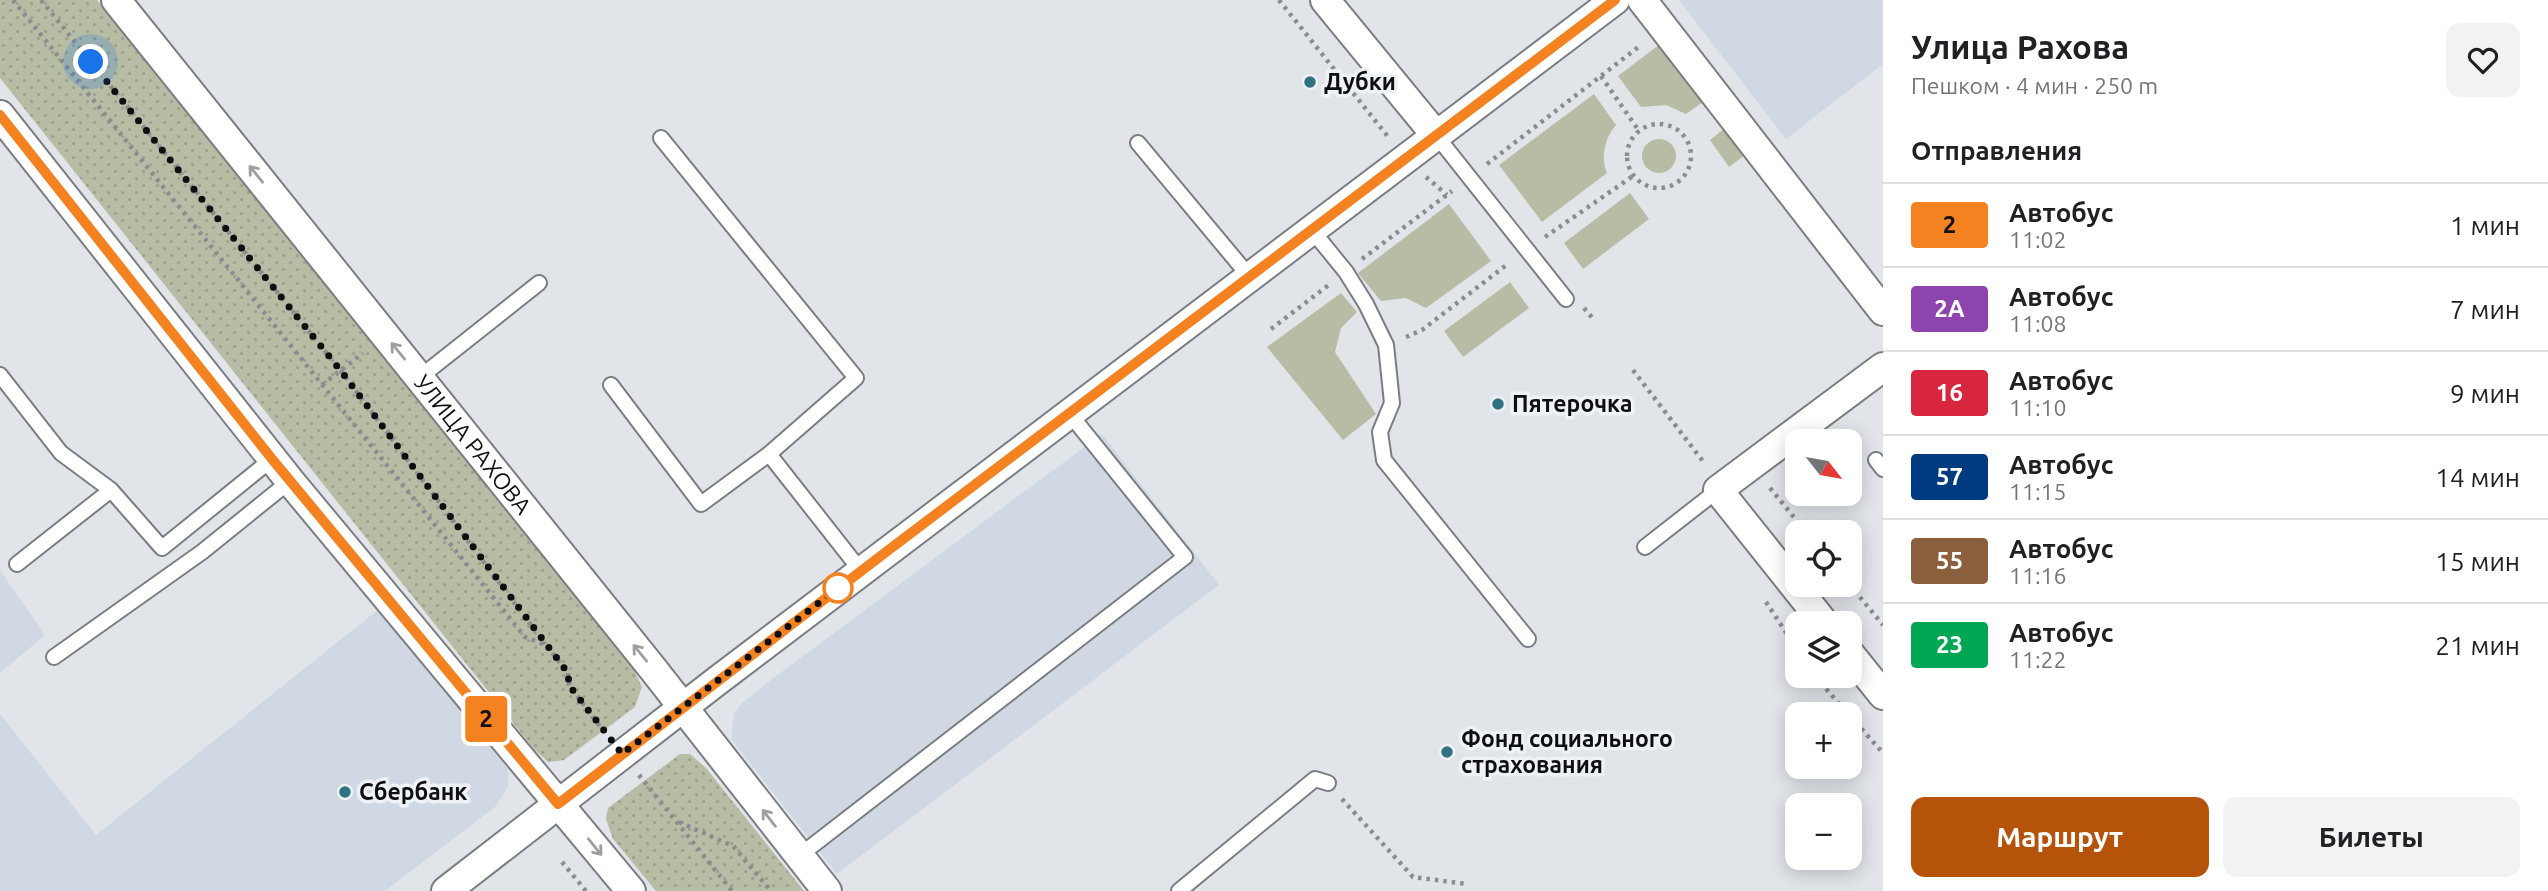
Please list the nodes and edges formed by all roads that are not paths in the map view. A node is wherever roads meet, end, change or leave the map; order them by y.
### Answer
1 (116, 0) edge
2 (1325, 0) edge
3 (1615, 0) edge
4 (1642, 0) edge
5 (0, 115) edge
6 (1435, 134) junction
7 (661, 138) dead end
8 (1138, 143) dead end
9 (1311, 229) junction
10 (1249, 276) junction
11 (539, 282) dead end
12 (1566, 299) dead end
13 (1883, 311) edge
14 (1883, 367) edge
15 (0, 375) edge
16 (419, 378) junction
17 (611, 385) dead end
18 (1069, 413) junction
19 (769, 454) junction
20 (272, 459) junction
21 (290, 481) junction
22 (111, 490) junction
23 (1718, 490) junction
24 (1645, 547) dead end
25 (17, 564) dead end
26 (861, 571) junction
27 (1814, 611) edge
28 (1528, 639) dead end
29 (54, 657) dead end
30 (1862, 669) edge
31 (1883, 695) edge
32 (681, 708) junction
33 (1328, 783) road end
34 (558, 804) junction
35 (799, 856) junction
36 (446, 891) edge
37 (631, 891) edge
38 (827, 891) edge
39 (1179, 891) edge

16 -> 1 street, УЛИЦА РАХОВА
2 - 6 street
3 - 6 street
4 - 13 street
5 - 20 street
6 - 9 street
6 - 12 lane
7 - 19 lane
8 - 10 lane
9 - 10 street
9 - 28 lane
10 - 18 street
11 - 16 lane
14 - 23 street
15 - 22 lane
32 -> 16 street, УЛИЦА РАХОВА
17 - 19 lane
18 - 26 street
18 - 35 lane
19 - 26 lane
20 - 21 street
20 - 22 lane
21 - 29 lane
21 - 34 street
22 - 25 lane
23 - 24 lane
23 - 27 street
26 - 32 street
30 - 31 street
32 - 34 street
35 -> 32 street, УЛИЦА РАХОВА
33 - 39 lane
34 - 36 street
34 -> 37 street
35 - 38 street, УЛИЦА РАХОВА

